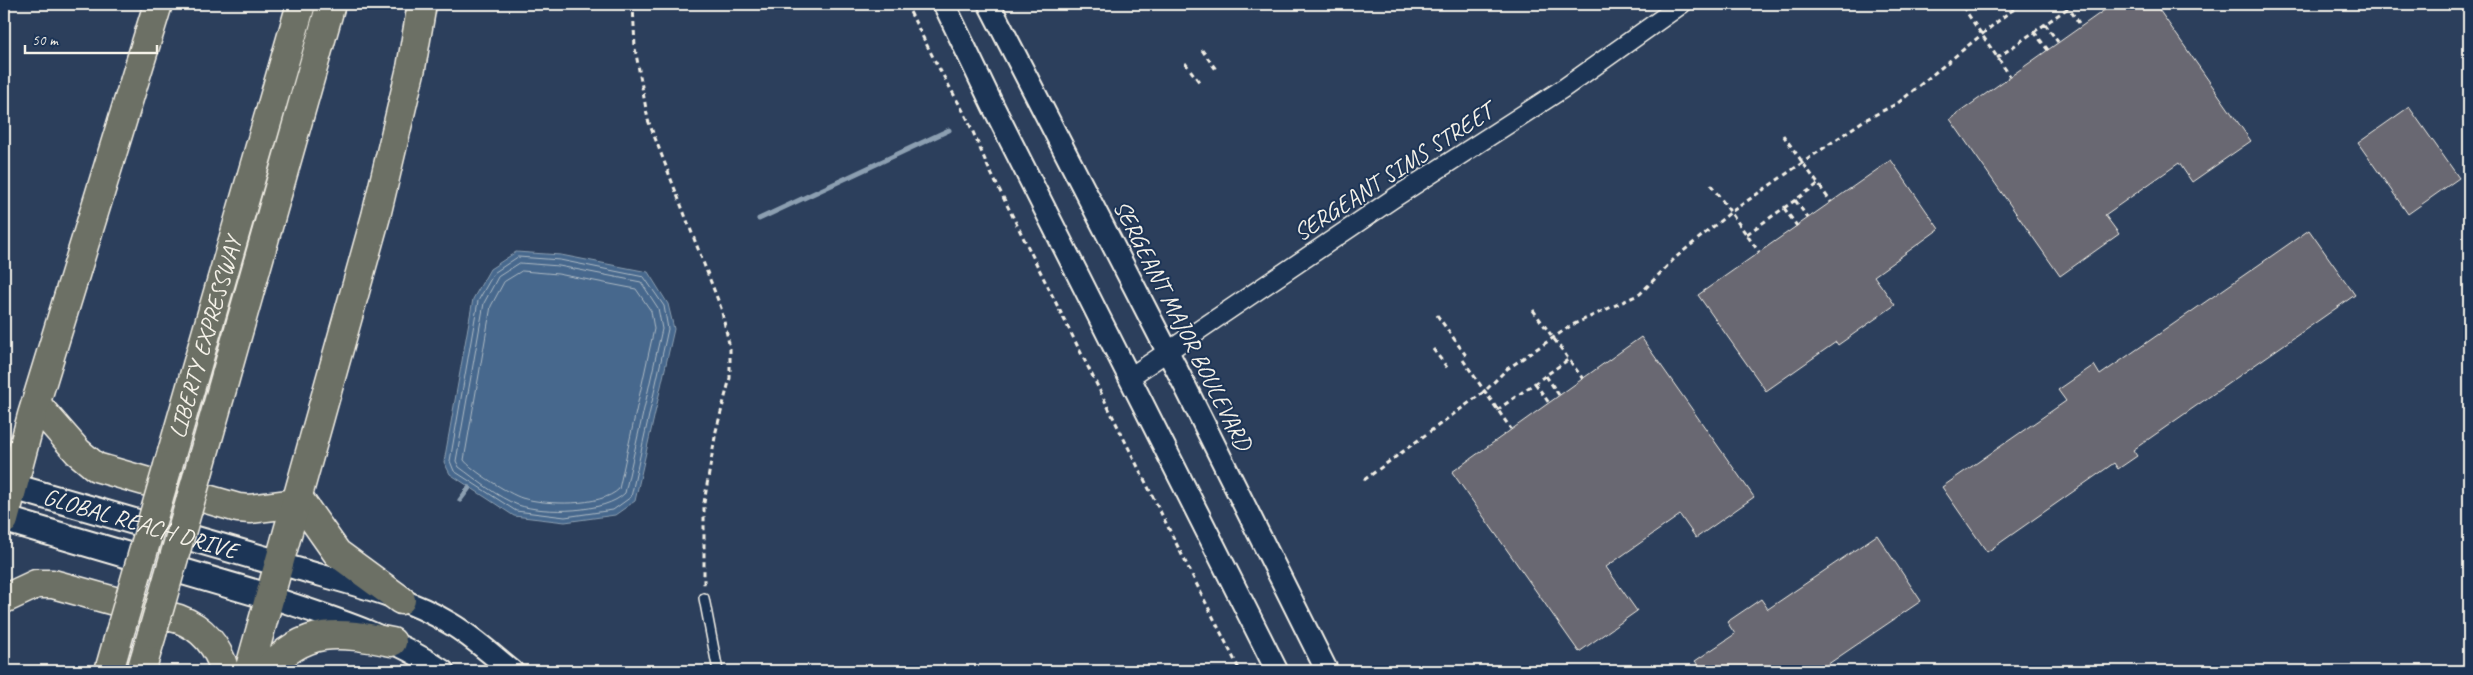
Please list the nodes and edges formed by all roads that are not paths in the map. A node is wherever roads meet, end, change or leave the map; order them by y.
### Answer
1 (158, 4) edge
2 (301, 4) edge
3 (331, 4) edge
4 (422, 4) edge
5 (944, 4) edge
6 (989, 4) edge
7 (1682, 4) edge
8 (1168, 352) junction
9 (1130, 377) junction
10 (34, 410) junction
11 (4, 435) edge
12 (8, 486) edge
13 (298, 501) junction
14 (4, 520) edge
15 (278, 564) junction
16 (270, 597) junction
17 (704, 598) road end
18 (4, 599) edge
19 (401, 600) junction
20 (392, 642) junction
21 (109, 671) edge
22 (141, 671) edge
23 (225, 671) edge
24 (249, 671) edge
25 (266, 671) edge
26 (443, 671) edge
27 (512, 671) edge
28 (718, 671) edge
29 (1277, 671) edge
30 (1327, 671) edge

1 - 10 highway
2 - 21 highway, LIBERTY EXPRESSWAY, bridge
3 - 22 highway, LIBERTY EXPRESSWAY, bridge
4 - 13 highway
5 - 9 street
6 - 8 street, SERGEANT MAJOR BOULEVARD
7 - 8 street, SERGEANT SIMS STREET
8 - 9 street, SERGEANT SIMS STREET
8 - 30 street, SERGEANT MAJOR BOULEVARD
9 - 29 street
10 - 11 highway
10 - 12 highway
10 - 13 highway
12 - 14 highway
12 - 15 main road, GLOBAL REACH DRIVE
13 - 15 highway
13 - 19 highway
14 - 16 main road, GLOBAL REACH DRIVE
15 - 16 highway
15 - 19 street
16 - 20 street
16 - 24 highway
17 - 28 lane
18 - 23 highway
19 - 27 street
20 - 25 highway
20 - 26 street

